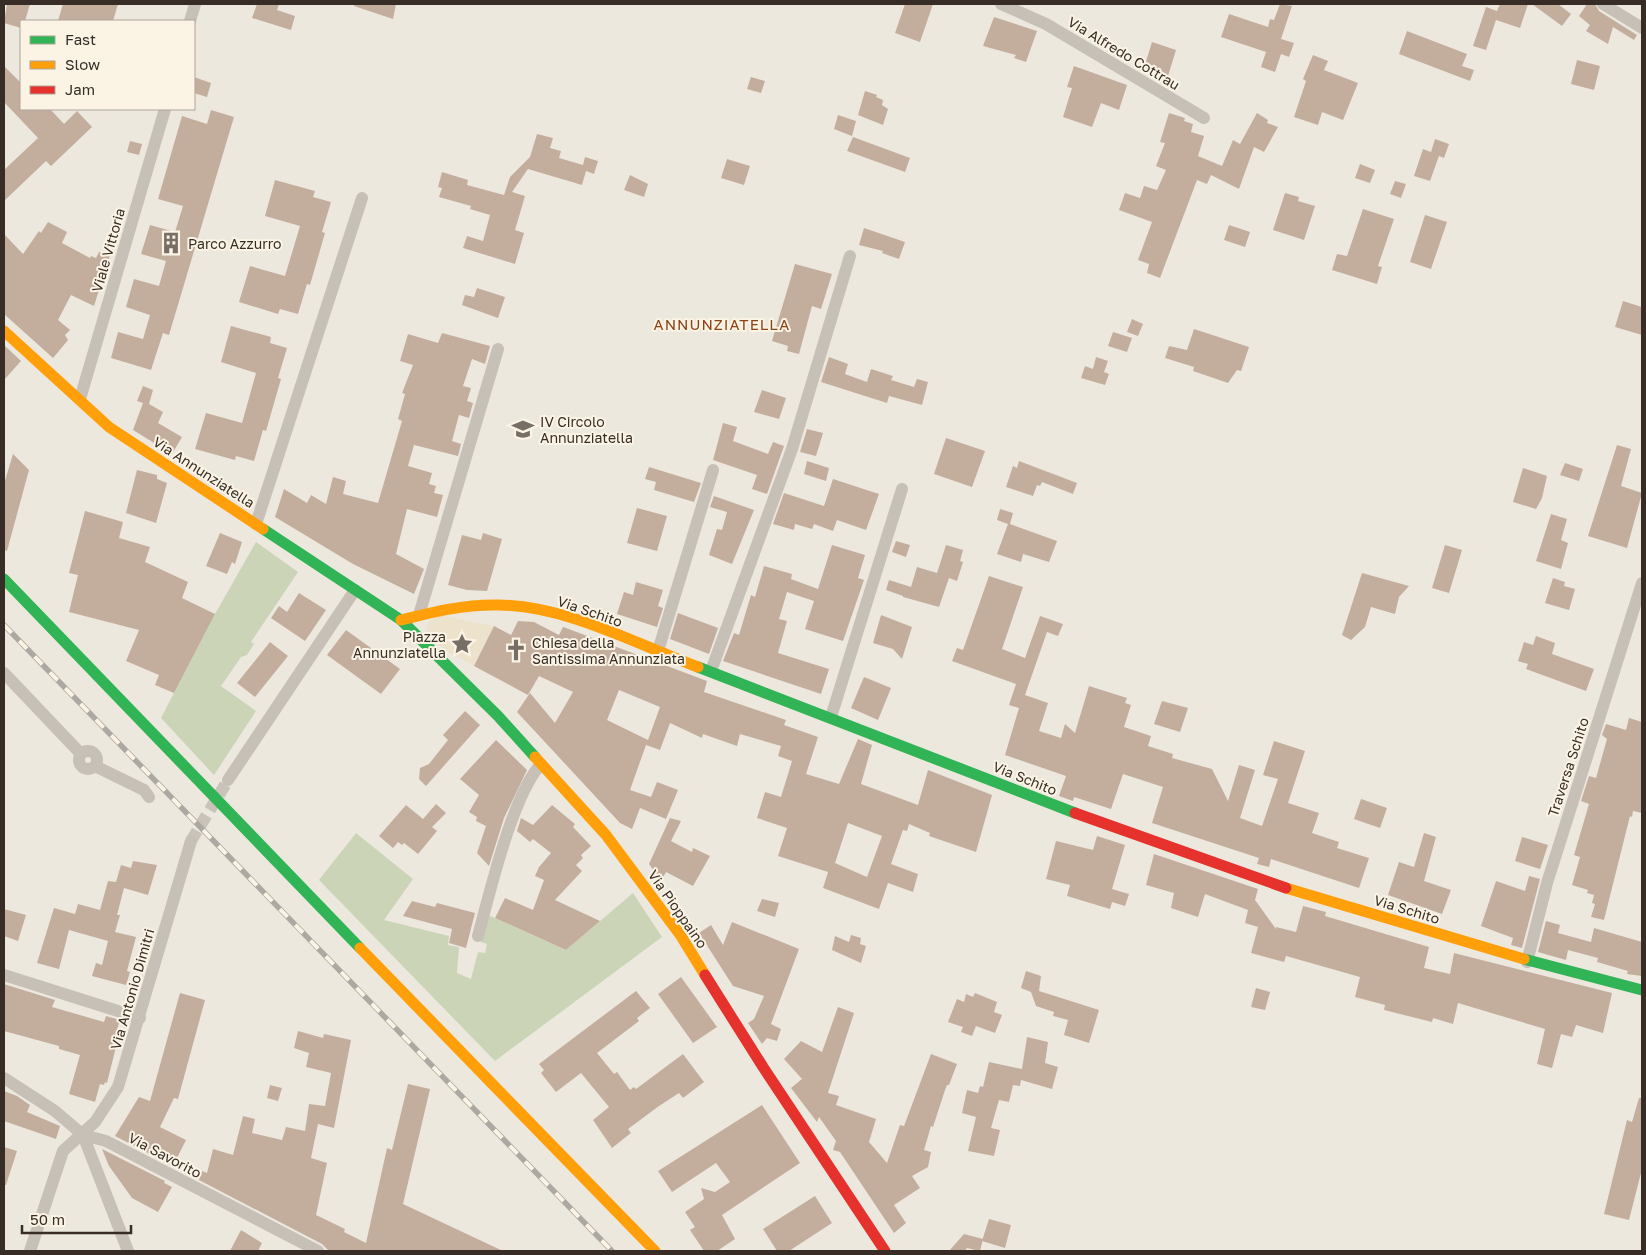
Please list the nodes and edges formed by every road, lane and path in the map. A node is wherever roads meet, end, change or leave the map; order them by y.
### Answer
1 (195, 4) edge
2 (1001, 4) edge
3 (1602, 4) edge
4 (190, 20) edge
5 (1642, 28) edge
6 (165, 110) edge
7 (1204, 118) dead end
8 (362, 198) dead end
9 (850, 256) dead end
10 (4, 331) edge
11 (498, 348) dead end
12 (80, 399) junction
13 (713, 470) dead end
14 (902, 489) dead end
15 (256, 524) junction
16 (4, 579) edge
17 (1642, 583) edge
18 (355, 590) junction
19 (419, 615) junction
20 (401, 620) junction
21 (658, 652) junction
22 (711, 671) junction
23 (4, 673) edge
24 (830, 717) junction
25 (541, 764) junction
26 (228, 780) tunnel mouth
27 (149, 796) dead end
28 (191, 841) tunnel mouth
29 (478, 936) dead end
30 (1527, 962) junction
31 (4, 975) edge
32 (1642, 990) edge
33 (140, 1018) junction
34 (4, 1078) edge
35 (83, 1136) junction
36 (30, 1251) edge
37 (128, 1251) edge
38 (318, 1251) edge
39 (655, 1251) edge
40 (885, 1251) edge

1 - 4 street
2 - 7 street, Via Alfredo Cottrau
3 - 5 street
6 - 12 street, Viale Vittoria
8 - 15 street
9 - 22 street
10 - 12 main road, Via Annunziatella
11 - 19 street
12 - 15 main road, Via Annunziatella
13 - 21 street
14 - 24 street
15 - 18 main road, Via Annunziatella
16 - 39 main road
17 - 30 street, Traversa Schito
18 - 20 main road, Via Annunziatella
18 - 26 street
19 - 20 main road, Via Schito
19 - 21 main road, Via Schito
20 - 25 main road, Via Pioppaino
21 - 22 main road, Via Schito
22 - 24 main road, Via Schito
23 - 27 street
24 - 30 main road, Via Schito
25 - 29 street
25 - 40 main road, Via Pioppaino
28 - 33 street, Via Antonio Dimitri
30 - 32 main road, Via Schito
31 - 33 street
33 - 35 street, Via Antonio Dimitri
34 - 35 street, Via Savorito
35 - 36 street, Via Antonio Dimitri
35 - 37 street
35 - 38 street, Via Savorito

